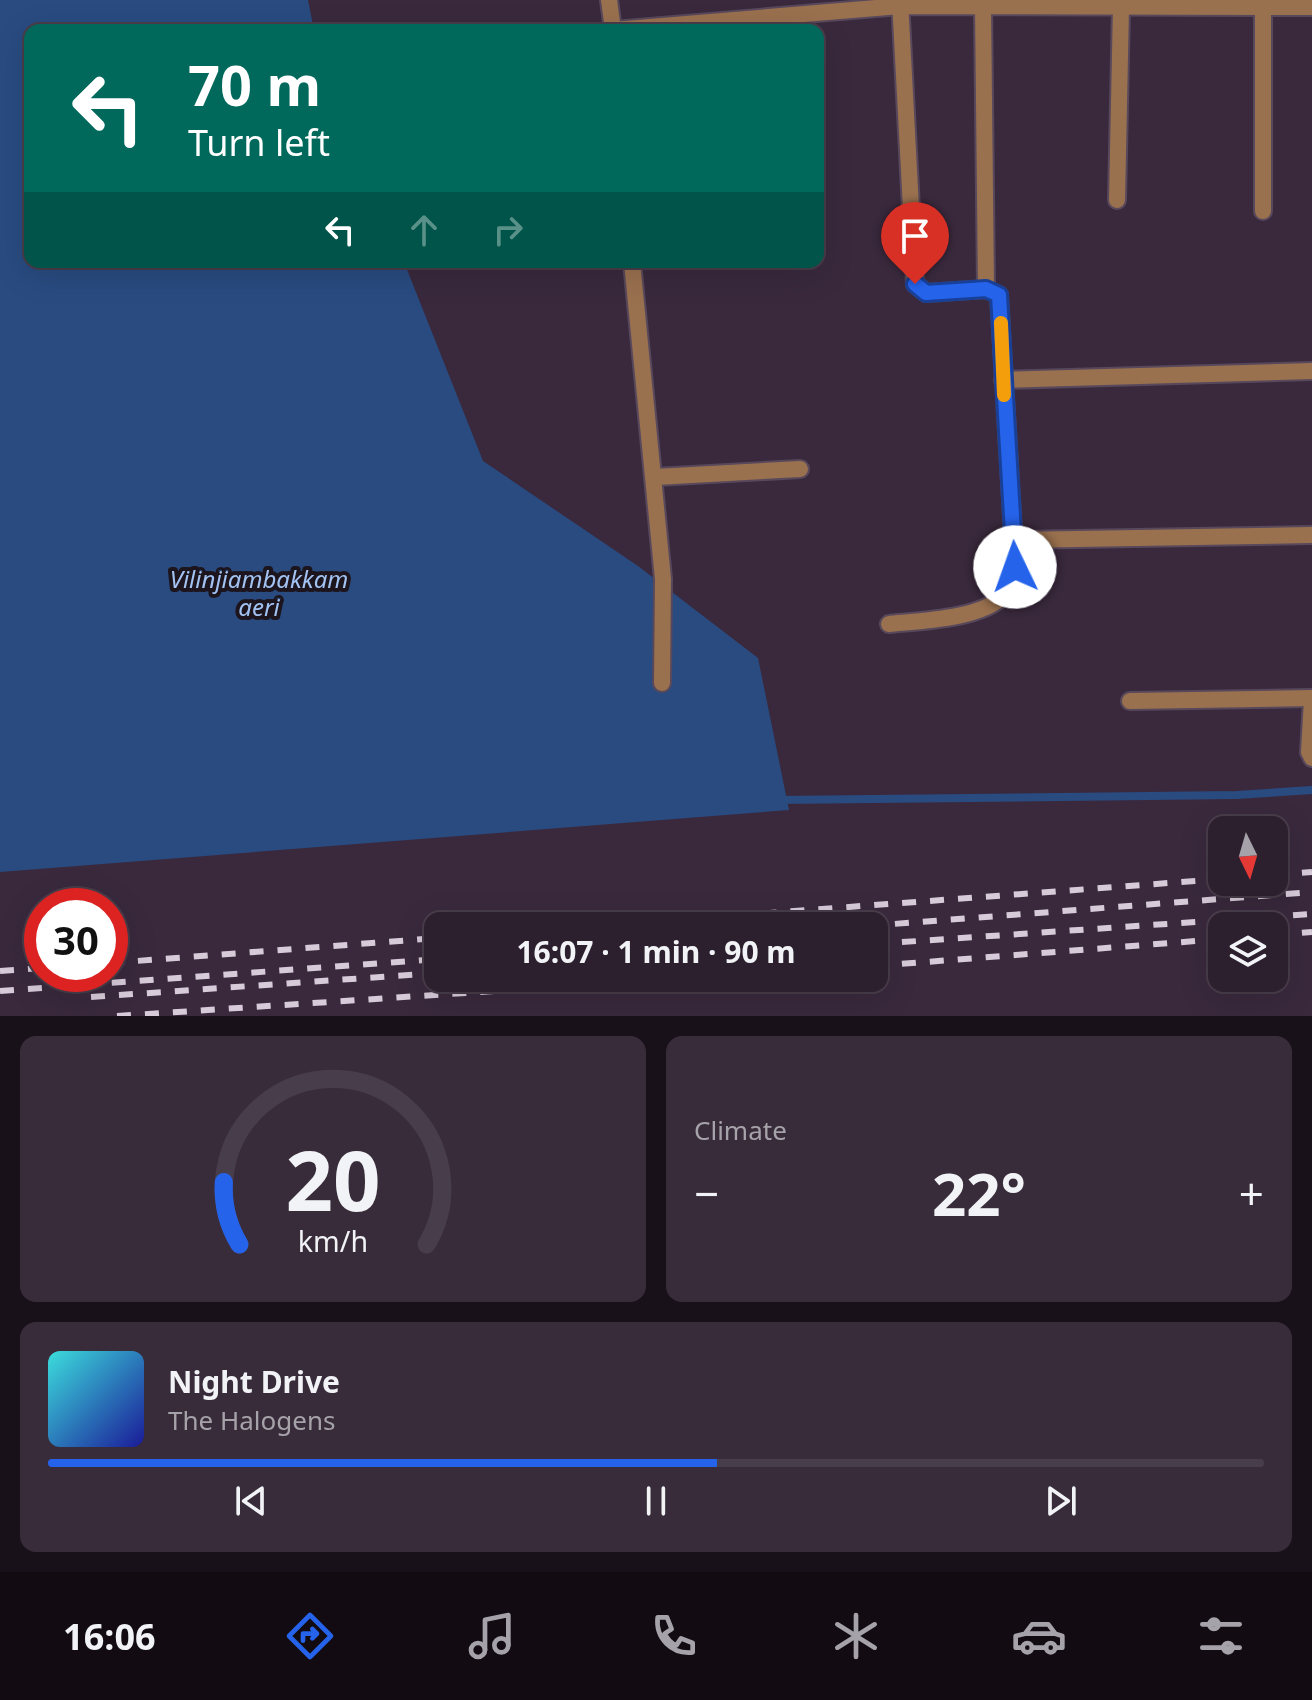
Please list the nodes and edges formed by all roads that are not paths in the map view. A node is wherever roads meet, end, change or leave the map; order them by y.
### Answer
1 (609, 0) edge
2 (900, 3) edge
3 (1263, 4) edge
4 (983, 6) junction
5 (1121, 7) junction
6 (1312, 7) edge
7 (613, 24) edge
8 (678, 24) edge
9 (1117, 200) dead end
10 (1263, 211) dead end
11 (633, 268) edge
12 (986, 289) junction
13 (1312, 371) edge
14 (1003, 380) junction
15 (800, 469) dead end
16 (656, 477) junction
17 (1312, 535) edge
18 (1013, 540) junction
19 (889, 624) dead end
20 (662, 683) dead end
21 (1312, 699) edge
22 (1130, 701) dead end
23 (1312, 758) edge

1 - 7 street
2 - 4 street
2 - 8 street
2 - 12 street
3 - 5 street
3 - 6 street
3 - 10 street
4 - 5 street
4 - 12 street
5 - 9 street
11 - 16 street
12 - 14 street
13 - 14 street
14 - 18 street
15 - 16 street
16 - 20 street
17 - 18 street
18 - 19 street
21 - 22 street
21 - 23 street

